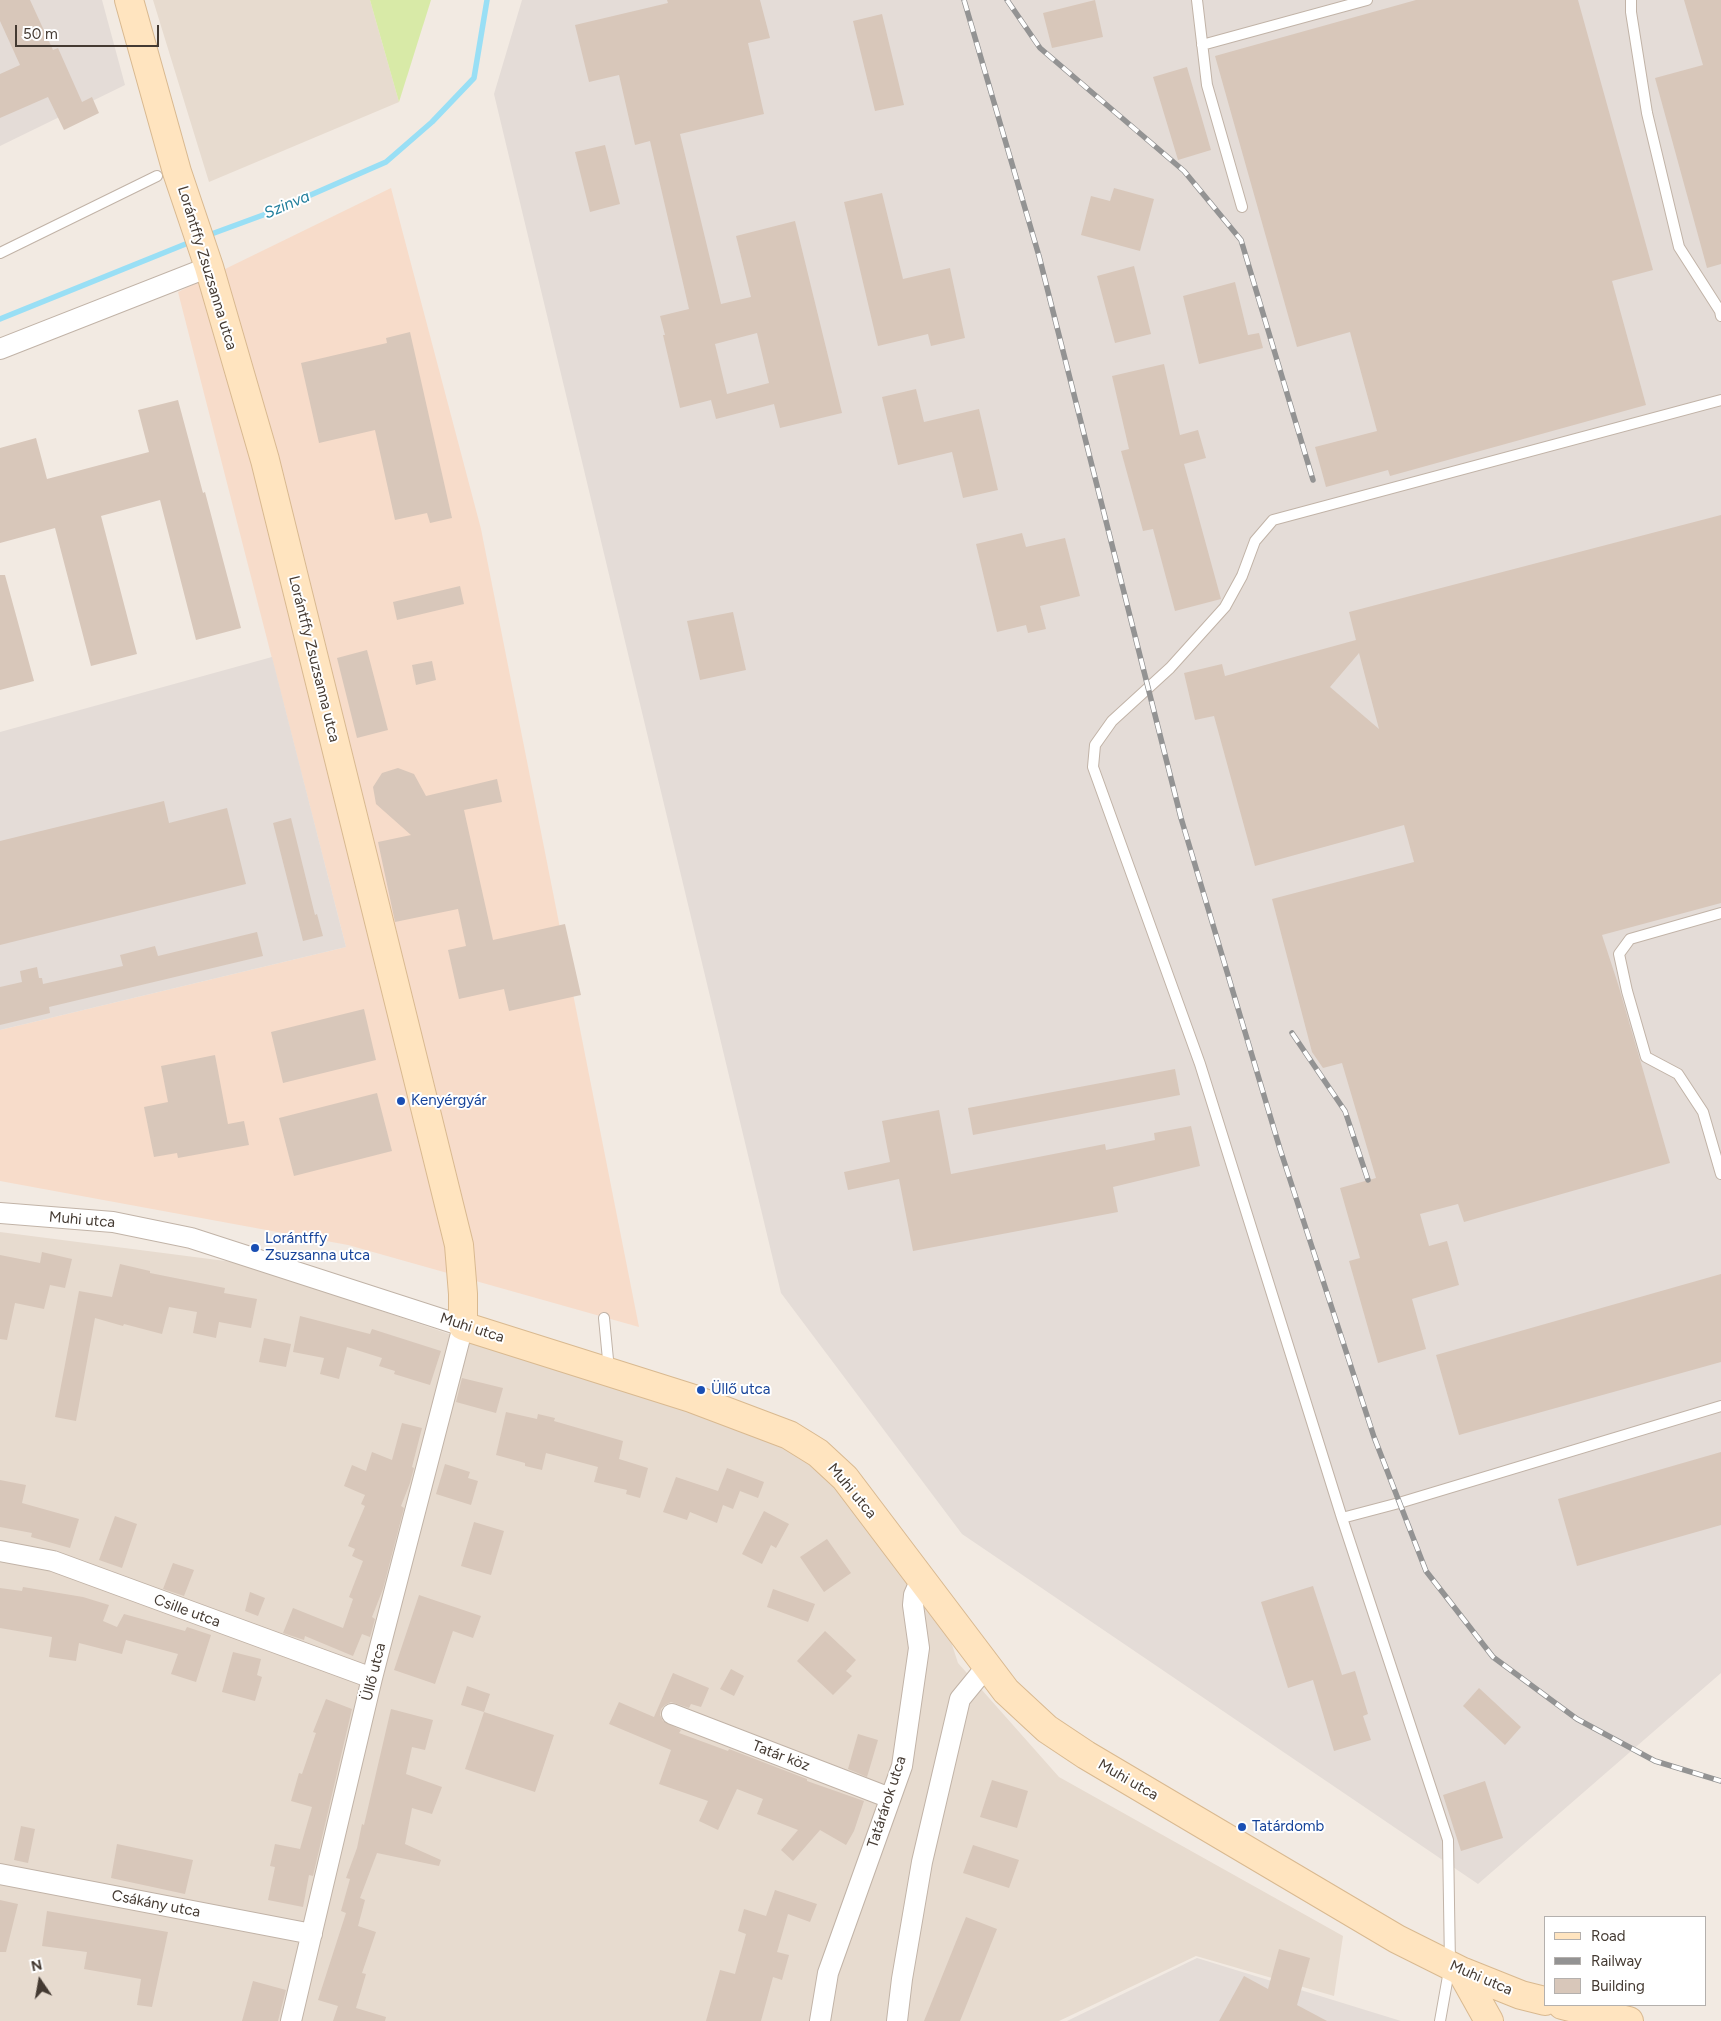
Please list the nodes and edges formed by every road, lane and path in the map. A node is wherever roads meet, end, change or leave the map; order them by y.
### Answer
1 (129, 0) edge
2 (1197, 0) edge
3 (1367, 0) edge
4 (1631, 0) edge
5 (1202, 45) junction
6 (167, 174) junction
7 (1242, 207) dead end
8 (0, 253) edge
9 (208, 267) junction
10 (1721, 316) edge
11 (0, 349) edge
12 (1721, 400) edge
13 (1721, 913) edge
14 (1721, 1174) edge
15 (0, 1213) edge
16 (604, 1318) dead end
17 (463, 1326) junction
18 (609, 1371) junction
19 (1721, 1406) edge
20 (1342, 1518) junction
21 (0, 1551) edge
22 (921, 1579) junction
23 (987, 1666) junction
24 (372, 1678) junction
25 (672, 1714) dead end
26 (890, 1798) junction
27 (0, 1874) edge
28 (312, 1934) junction
29 (1455, 1968) junction
30 (1544, 2001) edge
31 (1566, 2006) edge
32 (291, 2021) edge
33 (820, 2021) edge
34 (897, 2021) edge
35 (1440, 2021) edge
36 (1489, 2021) edge
37 (1629, 2021) edge

1 - 6 main road, Lorántffy Zsuzsanna utca
2 - 5 lane
3 - 5 lane
4 - 10 lane
5 - 7 lane
6 - 8 lane
6 - 9 main road, Lorántffy Zsuzsanna utca
9 - 11 street
9 - 17 main road, Lorántffy Zsuzsanna utca
12 - 20 lane
13 - 14 lane
15 - 17 street, Muhi utca
16 - 18 lane
17 - 18 main road, Muhi utca
17 - 24 street, Üllő utca
18 - 22 main road, Muhi utca
19 - 20 lane
20 - 29 lane
21 - 24 street, Csille utca
22 - 23 main road, Muhi utca
22 - 26 street, Tatárárok utca
23 - 29 main road, Muhi utca
23 - 34 street
24 - 28 street, Üllő utca
25 - 26 street, Tatár köz
26 - 33 street, Tatárárok utca
27 - 28 street, Csákány utca
28 - 32 street, Üllő utca
29 - 30 main road, Muhi utca
29 - 35 lane
29 - 36 main road
31 - 37 main road

